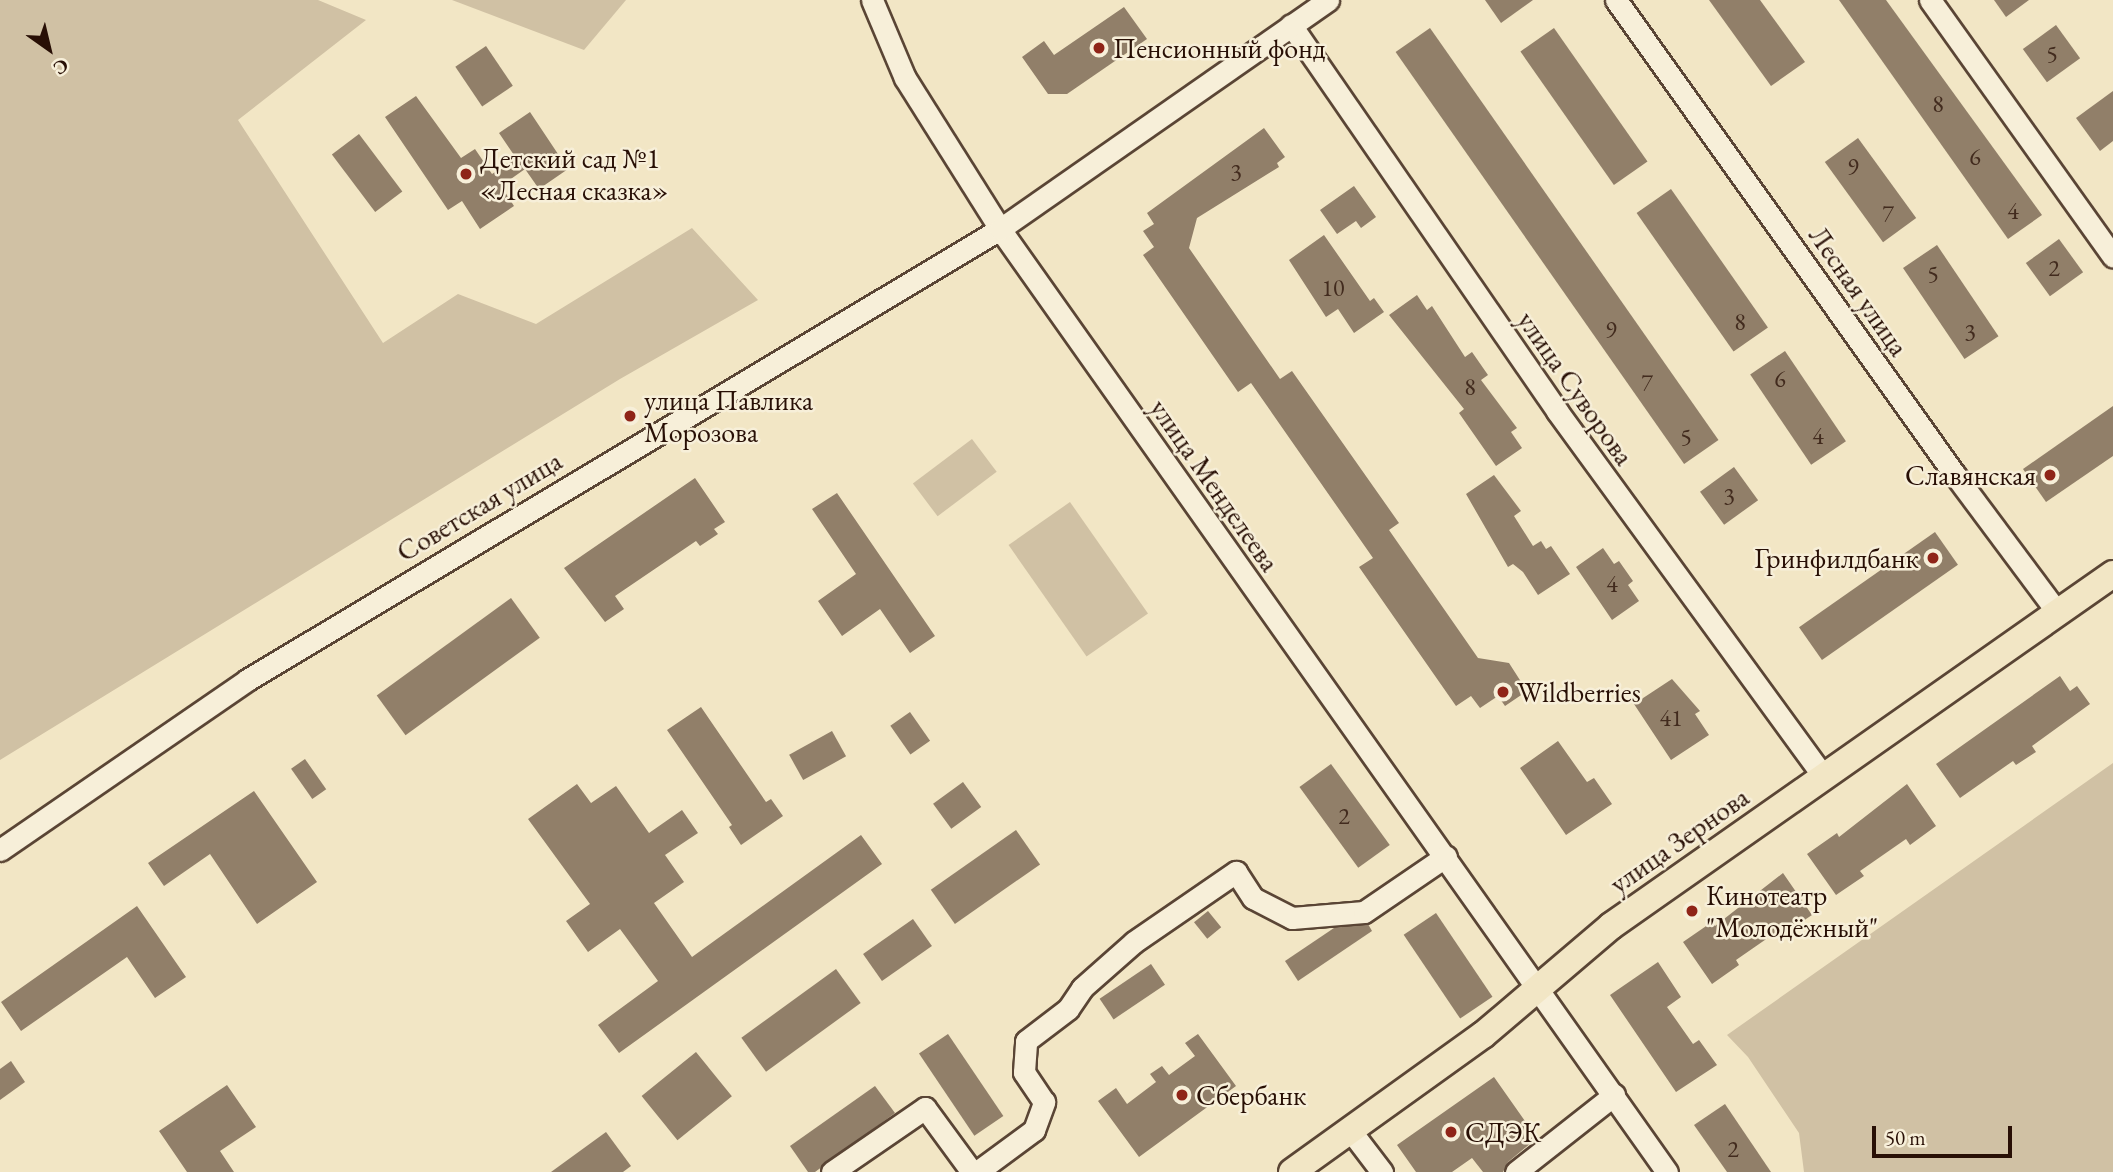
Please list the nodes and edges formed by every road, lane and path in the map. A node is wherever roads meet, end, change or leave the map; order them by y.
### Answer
1 (872, 0) edge
2 (1328, 0) edge
3 (1616, 0) edge
4 (1930, 0) edge
5 (1291, 25) junction
6 (1000, 229) junction
7 (2113, 257) edge
8 (2113, 574) edge
9 (2058, 612) junction
10 (1825, 778) junction
11 (0, 850) edge
12 (1446, 856) junction
13 (1539, 987) junction
14 (1614, 1095) junction
15 (1350, 1130) junction
16 (832, 1172) edge
17 (972, 1172) edge
18 (977, 1172) edge
19 (1292, 1172) edge
20 (1382, 1172) edge
21 (1516, 1172) edge
22 (1667, 1172) edge

1 - 6 street, улица Менделеева
2 - 5 street
3 - 9 street, Лесная улица
4 - 7 street
5 - 6 street
5 - 10 street, улица Суворова
6 - 11 street, Советская улица
6 - 12 street, улица Менделеева
8 - 9 main road, улица Зернова
9 - 10 main road, улица Зернова
10 - 13 main road, улица Зернова
12 - 13 street, улица Менделеева
12 - 18 street
13 - 14 street, улица Менделеева
13 - 15 main road, улица Зернова
14 - 21 street
14 - 22 street, улица Менделеева
15 - 19 main road, улица Зернова
15 - 20 street
16 - 17 street

